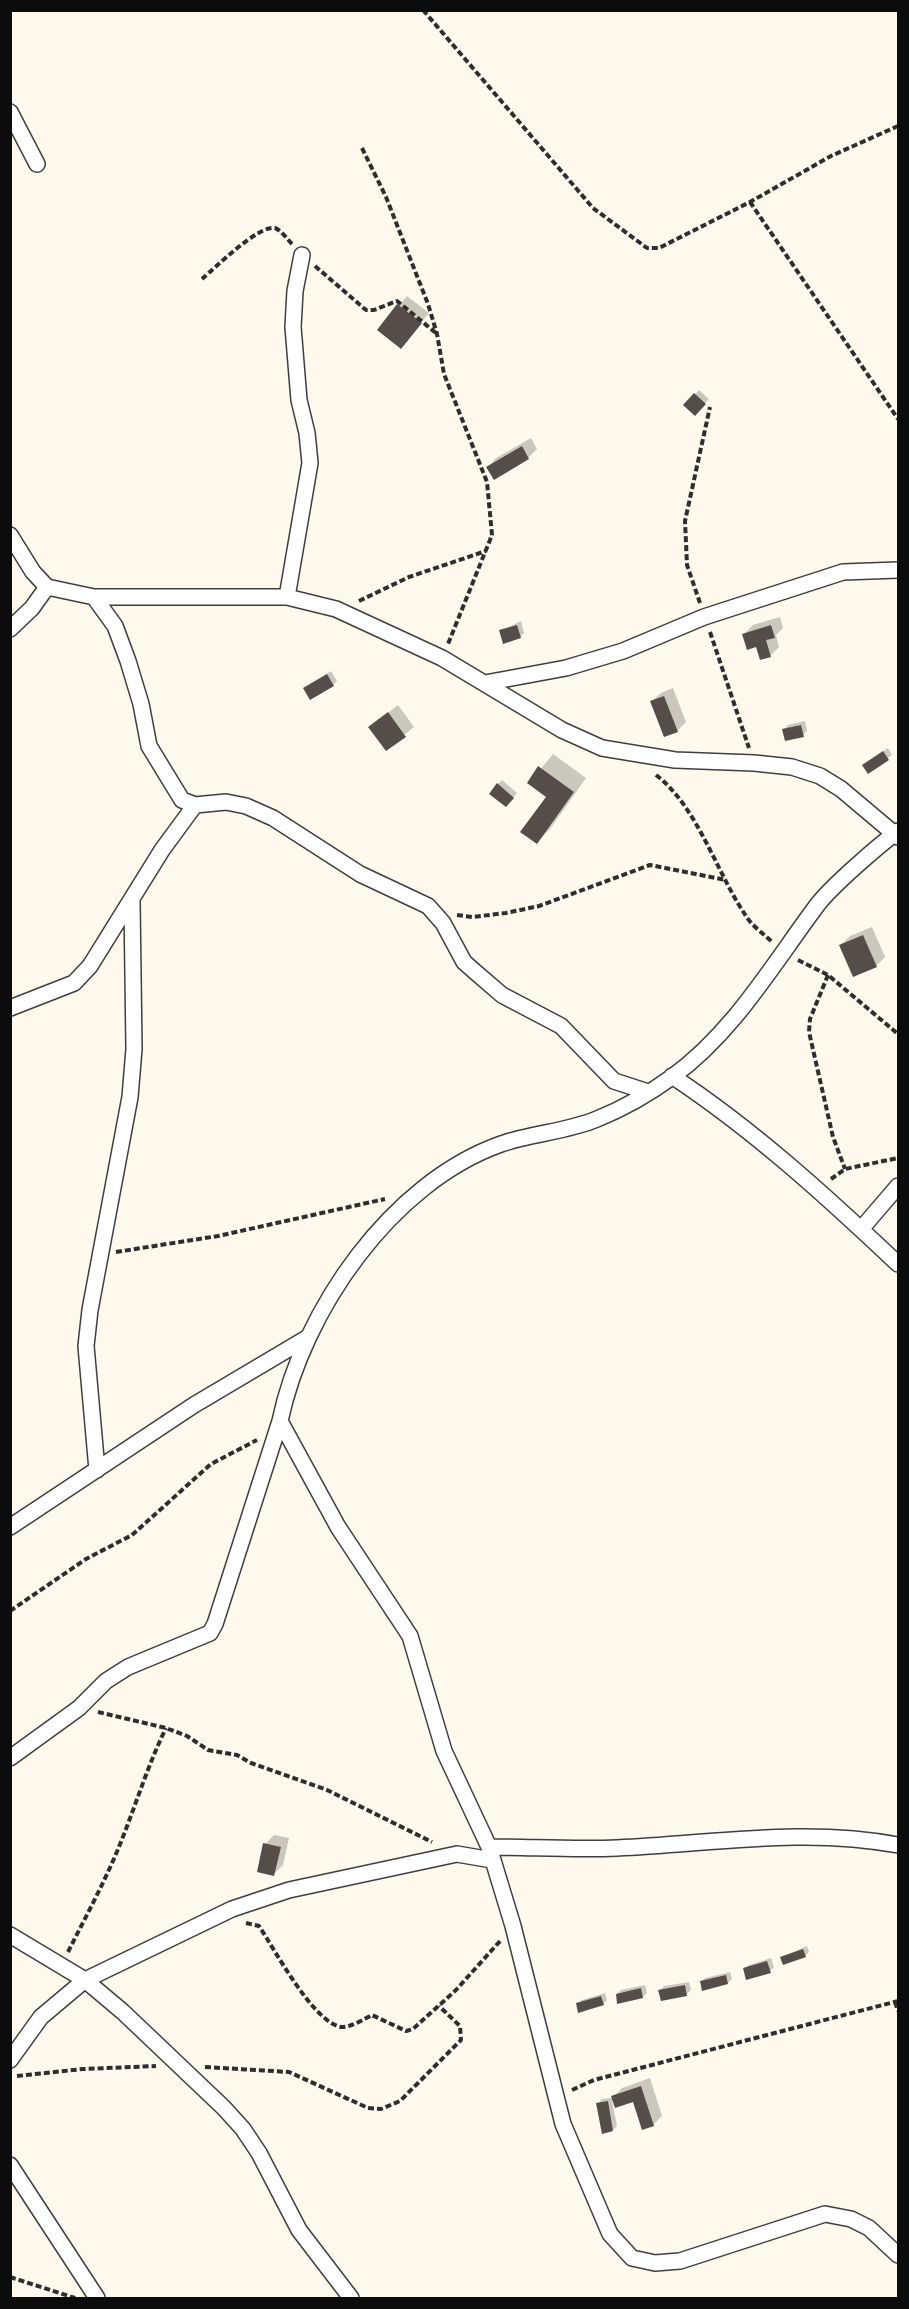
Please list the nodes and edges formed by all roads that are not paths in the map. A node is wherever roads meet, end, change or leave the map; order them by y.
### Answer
1 (10, 112) edge
2 (37, 164) dead end
3 (302, 255) road end
4 (10, 535) edge
5 (898, 570) edge
6 (47, 587) junction
7 (94, 597) junction
8 (287, 597) junction
9 (10, 628) edge
10 (485, 683) junction
11 (195, 805) junction
12 (897, 834) edge
13 (132, 902) junction
14 (10, 1008) edge
15 (672, 1076) junction
16 (648, 1092) junction
17 (898, 1186) edge
18 (862, 1228) junction
19 (898, 1264) edge
20 (307, 1338) junction
21 (278, 1426) junction
22 (97, 1470) junction
23 (10, 1527) edge
24 (10, 1758) edge
25 (898, 1845) edge
26 (490, 1853) junction
27 (10, 1935) edge
28 (84, 1980) junction
29 (10, 2060) edge
30 (10, 2164) edge
31 (898, 2255) edge
32 (97, 2298) edge
33 (351, 2298) edge

1 - 2 street
3 - 8 street
4 - 6 street
5 - 10 street
6 - 7 street
6 - 9 street
7 - 8 street
7 - 11 street
8 - 10 street
10 - 12 street
11 - 13 street
11 - 16 street
12 - 15 street
13 - 14 street
13 - 22 street
15 - 16 street
15 - 18 street
16 - 20 street
17 - 18 street
18 - 19 street
20 - 21 street
20 - 22 street
21 - 24 street
21 - 26 street
22 - 23 street
25 - 26 street
26 - 28 street
26 - 31 street
27 - 28 street
28 - 29 street
28 - 33 street
30 - 32 street

